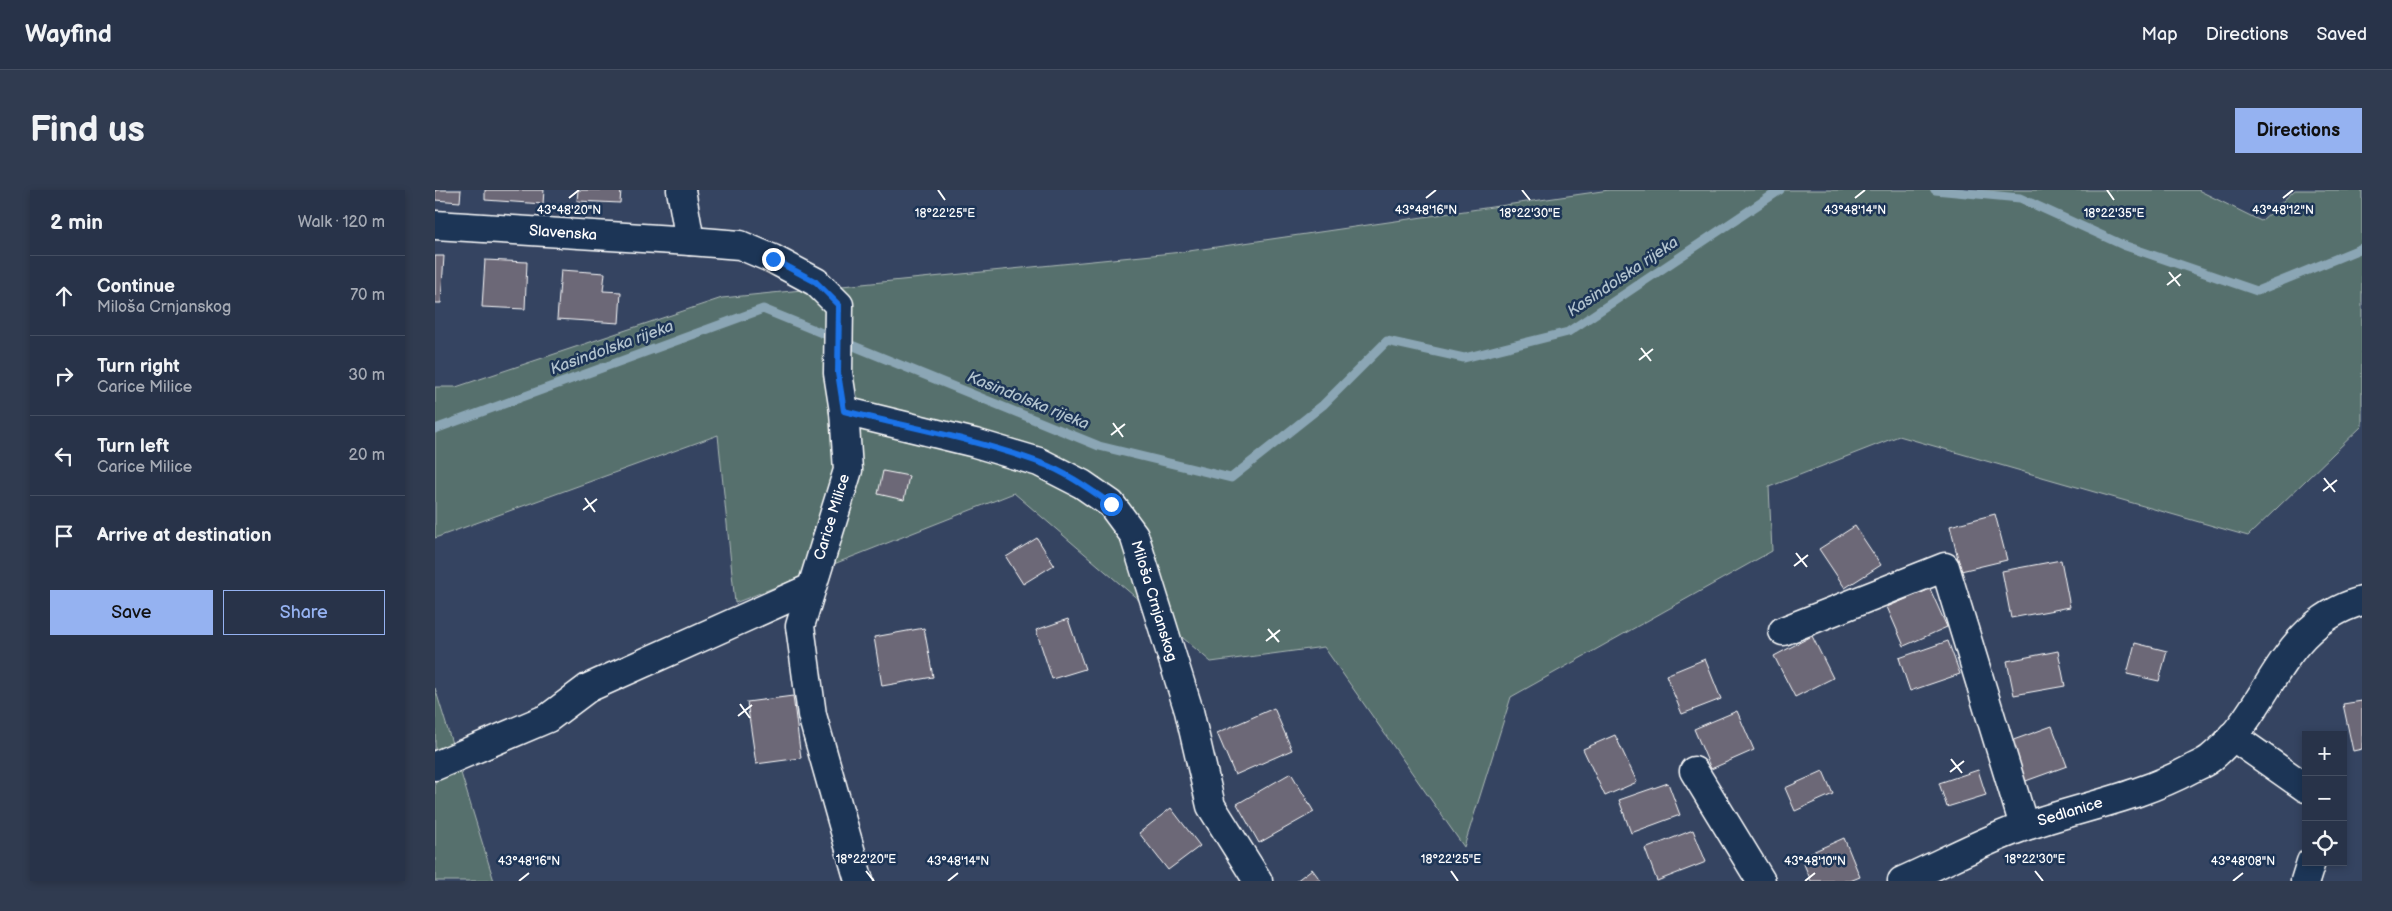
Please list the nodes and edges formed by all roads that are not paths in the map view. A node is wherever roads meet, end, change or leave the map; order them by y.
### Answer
1 (681, 190) edge
2 (435, 226) edge
3 (690, 241) junction
4 (844, 411) junction
5 (811, 588) junction
6 (2362, 601) edge
7 (1783, 631) dead end
8 (2232, 736) junction
9 (435, 766) edge
10 (1694, 771) dead end
11 (2302, 785) edge
12 (2024, 826) junction
13 (2310, 866) edge
14 (859, 881) edge
15 (1258, 881) edge
16 (1761, 881) edge
17 (1902, 881) edge
18 (2305, 881) edge

1 - 3 street
2 - 3 street, Slavenska
3 - 4 street, Carice Milice
4 - 5 street, Carice Milice
4 - 15 street, Miloša Crnjanskog
5 - 9 street
5 - 14 street, Carice Milice
6 - 8 street, Sedlanice
7 - 12 street
8 - 11 street
8 - 12 street, Sedlanice
10 - 16 street
12 - 17 street, Sedlanice
13 - 18 street

